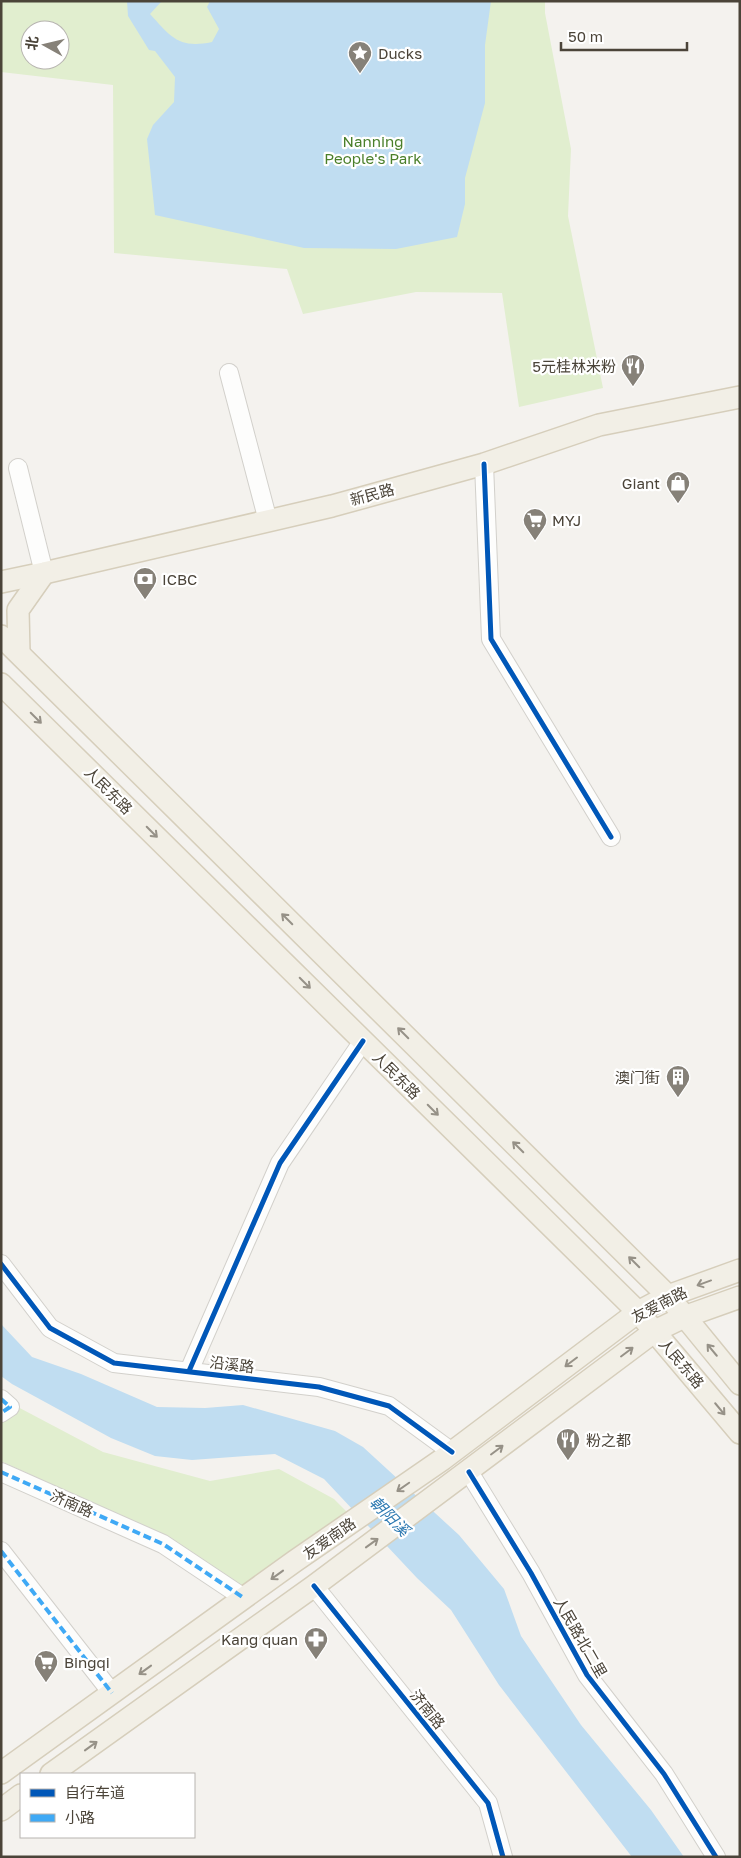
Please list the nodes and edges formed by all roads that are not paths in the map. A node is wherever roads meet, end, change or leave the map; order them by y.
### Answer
1 (229, 373) dead end
2 (740, 396) edge
3 (484, 464) junction
4 (18, 468) dead end
5 (268, 521) junction
6 (44, 573) junction
7 (1, 582) edge
8 (1, 636) edge
9 (19, 653) junction
10 (1, 684) edge
11 (611, 837) dead end
12 (363, 1041) junction
13 (1, 1264) edge
14 (740, 1270) edge
15 (668, 1296) junction
16 (740, 1297) edge
17 (638, 1312) junction
18 (684, 1317) junction
19 (655, 1331) junction
20 (189, 1371) junction
21 (740, 1384) edge
22 (1, 1399) edge
23 (1, 1414) edge
24 (740, 1433) edge
25 (448, 1455) junction
26 (1, 1472) edge
27 (464, 1476) junction
28 (1, 1551) edge
29 (314, 1586) junction
30 (244, 1598) junction
31 (112, 1693) junction
32 (1, 1773) edge
33 (52, 1773) edge
34 (20, 1796) edge
35 (1, 1810) edge
36 (503, 1857) edge
37 (716, 1857) edge

1 - 5 street
2 - 3 main road, 新民路
3 - 5 main road, 新民路
3 - 11 street
4 - 6 street
5 - 6 main road, 新民路
6 - 7 main road, 新民路
6 - 9 main road
8 - 9 main road, 人民东路
15 -> 9 main road, 人民东路
10 -> 12 main road, 人民东路
12 -> 17 main road, 人民东路
12 - 20 street
13 - 20 street, 沿溪路
14 -> 15 main road, 友爱南路
15 - 17 main road, 友爱南路
15 - 18 main road, 人民东路
16 - 18 main road, 友爱南路
17 - 19 main road, 人民东路
17 -> 25 main road, 友爱南路
18 - 19 main road, 友爱南路
21 -> 18 main road, 人民东路
19 -> 24 main road, 人民东路
27 -> 19 main road, 友爱南路
20 - 25 street, 沿溪路
22 - 23 street
25 -> 30 main road, 友爱南路
26 - 30 street, 济南路
29 -> 27 main road, 友爱南路
27 - 37 street, 人民路北二里
28 - 31 street
33 -> 29 main road, 友爱南路
29 - 36 street, 济南路
30 -> 31 main road, 友爱南路
31 - 32 main road, 友爱南路
34 - 35 main road

